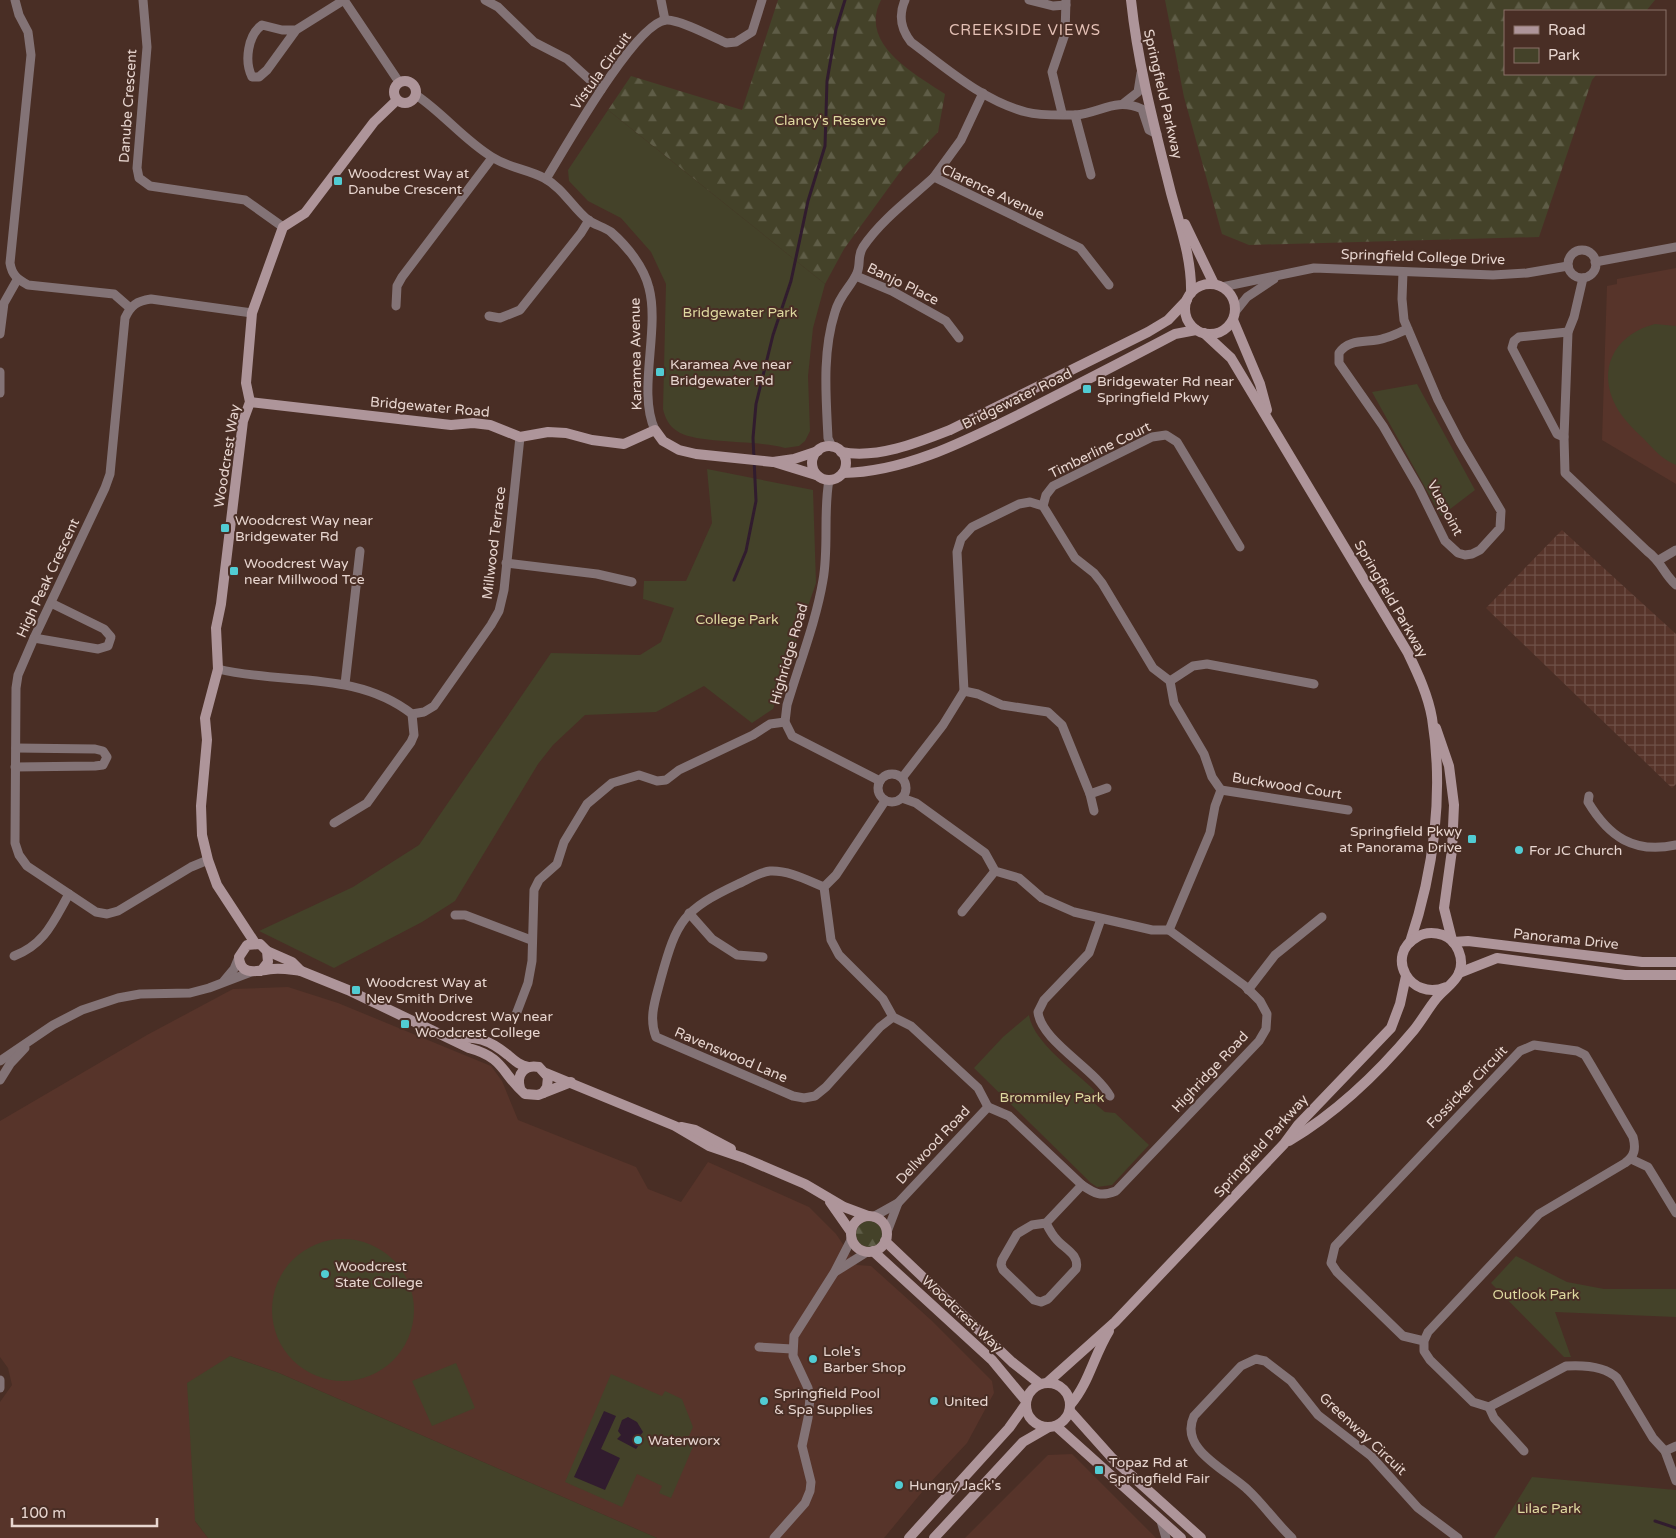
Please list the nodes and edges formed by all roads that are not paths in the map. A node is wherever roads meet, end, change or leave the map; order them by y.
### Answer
1 (16, 0) edge
2 (143, 0) edge
3 (344, 0) edge
4 (486, 0) edge
5 (661, 0) edge
6 (762, 0) edge
7 (905, 0) edge
8 (1029, 0) edge
9 (1131, 0) edge
10 (1066, 3) edge
11 (665, 20) junction
12 (296, 30) junction
13 (1142, 70) junction
14 (400, 82) junction
15 (601, 90) junction
16 (983, 93) junction
17 (416, 95) junction
18 (397, 100) junction
19 (1124, 103) junction
20 (1062, 113) junction
21 (1075, 115) junction
22 (1157, 134) junction
23 (492, 158) junction
24 (1091, 175) dead end
25 (934, 177) junction
26 (546, 179) junction
27 (1171, 193) junction
28 (588, 220) junction
29 (283, 227) junction
30 (1676, 247) edge
31 (1595, 262) junction
32 (1568, 266) junction
33 (1403, 272) junction
34 (856, 276) junction
35 (1278, 276) junction
36 (1583, 278) junction
37 (17, 280) junction
38 (1108, 285) dead end
39 (1218, 286) junction
40 (1189, 297) junction
41 (396, 306) dead end
42 (130, 308) junction
43 (252, 313) junction
44 (489, 316) dead end
45 (1234, 316) junction
46 (1408, 329) junction
47 (1200, 331) junction
48 (1568, 332) junction
49 (0, 334) edge
50 (959, 338) dead end
51 (0, 372) edge
52 (0, 393) edge
53 (250, 402) junction
54 (655, 430) junction
55 (1275, 432) junction
56 (520, 437) junction
57 (1564, 437) junction
58 (828, 447) junction
59 (773, 462) junction
60 (843, 473) junction
61 (816, 475) junction
62 (829, 480) junction
63 (1043, 506) junction
64 (1240, 547) dead end
65 (1676, 550) edge
66 (360, 551) dead end
67 (1659, 560) junction
68 (506, 563) junction
69 (632, 582) dead end
70 (1676, 585) edge
71 (51, 603) junction
72 (34, 638) junction
73 (218, 670) junction
74 (1170, 681) junction
75 (344, 684) junction
76 (1314, 684) dead end
77 (964, 691) junction
78 (412, 714) junction
79 (1432, 718) junction
80 (785, 722) junction
81 (16, 748) junction
82 (15, 767) junction
83 (902, 778) junction
84 (880, 780) junction
85 (1107, 788) dead end
86 (1221, 790) junction
87 (1090, 794) junction
88 (1589, 796) dead end
89 (902, 798) junction
90 (886, 801) junction
91 (1348, 810) dead end
92 (1094, 811) dead end
93 (334, 823) dead end
94 (1676, 845) edge
95 (208, 860) junction
96 (995, 871) junction
97 (824, 887) junction
98 (69, 894) junction
99 (962, 912) dead end
100 (689, 914) junction
101 (238, 915) junction
102 (455, 915) dead end
103 (1322, 918) dead end
104 (1101, 919) junction
105 (1169, 930) junction
106 (531, 940) junction
107 (1452, 941) junction
108 (1410, 942) junction
109 (255, 943) junction
110 (267, 951) junction
111 (240, 954) junction
112 (14, 956) dead end
113 (764, 957) dead end
114 (1676, 962) edge
115 (302, 971) junction
116 (256, 972) junction
117 (1459, 973) junction
118 (1676, 975) edge
119 (1406, 976) junction
120 (224, 982) junction
121 (1446, 987) junction
122 (1248, 990) junction
123 (515, 1017) dead end
124 (893, 1017) junction
125 (452, 1038) junction
126 (32, 1040) junction
127 (0, 1061) edge
128 (528, 1067) junction
129 (546, 1073) junction
130 (0, 1080) edge
131 (571, 1082) junction
132 (520, 1088) junction
133 (542, 1093) junction
134 (1110, 1096) dead end
135 (988, 1107) junction
136 (1284, 1144) junction
137 (1631, 1158) junction
138 (1082, 1184) junction
139 (823, 1194) junction
140 (898, 1202) junction
141 (1676, 1213) edge
142 (870, 1216) junction
143 (1046, 1223) junction
144 (851, 1235) junction
145 (886, 1237) junction
146 (870, 1252) junction
147 (834, 1272) junction
148 (1115, 1322) junction
149 (1424, 1341) junction
150 (759, 1347) dead end
151 (792, 1348) junction
152 (0, 1380) edge
153 (1044, 1383) junction
154 (0, 1388) edge
155 (1026, 1403) junction
156 (1070, 1407) junction
157 (1489, 1407) junction
158 (1052, 1426) junction
159 (1676, 1446) edge
160 (1524, 1451) dead end
161 (1665, 1451) junction
162 (1676, 1481) edge
163 (1161, 1521) junction
164 (1197, 1537) edge
165 (774, 1538) edge
166 (909, 1538) edge
167 (934, 1538) edge
168 (1166, 1538) edge
169 (1182, 1538) edge
170 (1292, 1538) edge
171 (1458, 1538) edge

1 - 37 street
2 - 29 street, Danube Crescent
3 - 12 street
3 - 14 street
4 - 15 street
5 - 11 street
6 - 11 street
7 - 16 street
8 - 10 street
9 - 13 street, Springfield Parkway
10 - 20 street
11 - 15 street, Vistula Circuit
12 - 12 street
13 - 19 street
13 - 22 street, Springfield Parkway
14 - 17 street
14 - 18 street
15 - 26 street, Vistula Circuit
16 - 20 street
16 - 25 street
17 - 18 street
17 - 23 street, Karamea Avenue
18 - 29 street
19 - 21 street
19 - 22 street
20 - 21 street
21 - 24 street
22 - 27 street, Springfield Parkway
23 - 26 street, Karamea Avenue
23 - 41 street
25 - 34 street, Clarence Avenue
25 - 38 street, Clarence Avenue
26 - 28 street, Karamea Avenue
27 - 39 street, Springfield Parkway
27 - 40 street, Springfield Parkway
28 - 44 street
28 - 54 street, Karamea Avenue
29 - 43 street, Woodcrest Way
30 - 31 street
31 - 32 street
31 - 36 street
32 - 33 street, Springfield College Drive
32 - 36 street
33 - 35 street, Springfield College Drive
33 - 46 street, Vuepoint
34 - 50 street, Banjo Place
34 - 58 street, Clarence Avenue
35 - 39 street, Springfield College Drive
35 - 45 street, Springfield College Drive
36 - 48 street
37 - 42 street
37 - 49 street
39 - 40 street
39 - 45 street
40 - 47 street
40 - 58 street, Bridgewater Road
42 - 43 street
42 - 71 street, High Peak Crescent
43 - 53 street, Woodcrest Way
45 - 47 street
45 - 55 street, Springfield Parkway
46 - 46 street, Vuepoint
47 - 55 street, Springfield Parkway
47 - 60 street, Bridgewater Road
48 - 57 street
48 - 57 street
51 - 52 street
53 - 56 street, Bridgewater Road
53 - 73 street, Woodcrest Way
54 - 56 street
54 - 59 street, Bridgewater Road
55 - 79 street, Springfield Parkway
56 - 68 street, Millwood Terrace
57 - 67 street
58 - 59 street, Bridgewater Road
58 - 60 street
58 - 61 street
59 - 61 street, Bridgewater Road
60 - 62 street
61 - 62 street
62 - 80 street, Highridge Road
63 - 64 street, Timberline Court
63 - 74 street
63 - 77 street
65 - 67 street
66 - 75 street
67 - 70 street
68 - 69 street
68 - 78 street, Millwood Terrace
71 - 72 street, High Peak Crescent
71 - 72 street
72 - 81 street, High Peak Crescent
73 - 75 street
73 - 95 street, Woodcrest Way
74 - 76 street
74 - 86 street
75 - 78 street
77 - 83 street
77 - 87 street
78 - 93 street
79 - 107 street
79 - 108 street, Springfield Parkway
80 - 84 street, Highridge Road
80 - 106 street
81 - 82 street, High Peak Crescent
81 - 82 street
82 - 98 street, High Peak Crescent
83 - 84 street
83 - 89 street
84 - 90 street
85 - 87 street
86 - 91 street, Buckwood Court
86 - 105 street
87 - 92 street
88 - 94 street
89 - 90 street
89 - 96 street
90 - 97 street
95 - 98 street, High Peak Crescent
95 - 101 street, Woodcrest Way
96 - 99 street
96 - 104 street
97 - 100 street, Ravenswood Lane
97 - 124 street
98 - 112 street
100 - 113 street
100 - 124 street, Ravenswood Lane
101 - 109 street, Woodcrest Way
101 - 111 street, Woodcrest Way
102 - 106 street
103 - 122 street
104 - 105 street
104 - 134 street
105 - 122 street, Highridge Road
106 - 123 street
107 - 108 street
107 - 114 street, Panorama Drive
107 - 117 street
108 - 119 street
109 - 110 street
109 - 111 street
110 - 115 street
110 - 116 street
111 - 116 street
111 - 120 street
115 - 116 street
115 - 125 street
116 - 120 street
117 - 118 street, Panorama Drive
117 - 121 street
119 - 121 street
119 - 136 street, Springfield Parkway
120 - 126 street
121 - 136 street
122 - 138 street, Highridge Road
124 - 135 street
125 - 128 street
125 - 132 street
126 - 127 street
126 - 130 street
128 - 129 street
128 - 132 street
129 - 131 street
129 - 133 street
131 - 133 street
131 - 139 street
132 - 133 street
135 - 138 street, Highridge Road
135 - 140 street, Dellwood Road
136 - 148 street, Springfield Parkway
137 - 141 street
137 - 149 street
137 - 149 street, Fossicker Circuit
138 - 143 street
139 - 142 street
139 - 144 street
140 - 142 street, Dellwood Road
140 - 145 street, Dellwood Road
142 - 144 street
142 - 145 street
143 - 143 street
144 - 146 street
144 - 147 street
145 - 146 street
145 - 153 street, Woodcrest Way
146 - 147 street
146 - 155 street, Woodcrest Way
147 - 151 street
148 - 153 street, Springfield Parkway
148 - 156 street, Springfield Parkway
149 - 157 street
150 - 151 street
151 - 165 street
152 - 154 street
153 - 155 street
153 - 156 street
155 - 158 street
155 - 166 street
156 - 158 street
156 - 164 street
157 - 160 street
157 - 161 street
158 - 163 street
158 - 167 street
159 - 161 street
161 - 162 street
163 - 168 street
163 - 169 street
170 - 171 street, Greenway Circuit

